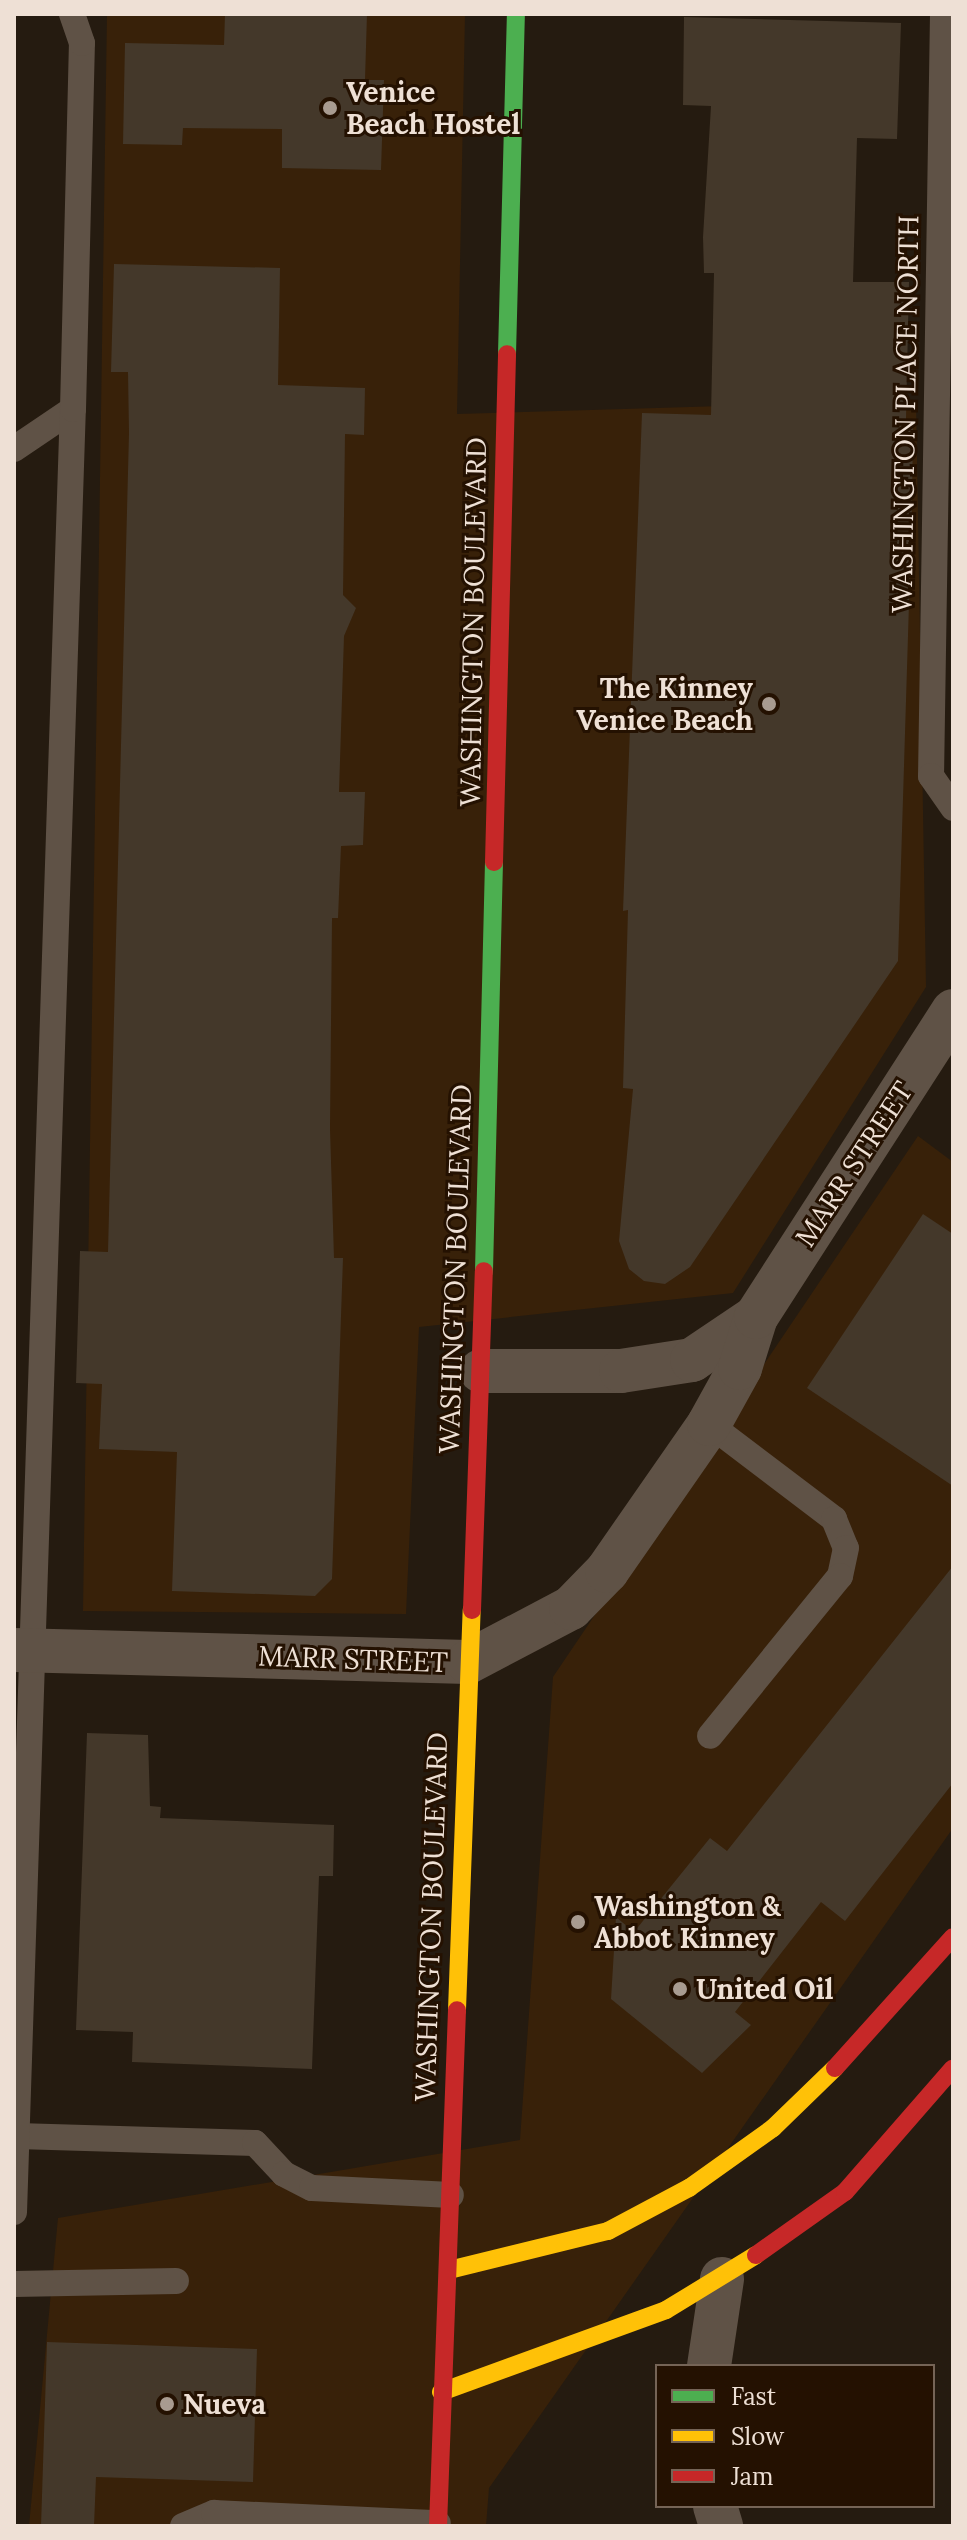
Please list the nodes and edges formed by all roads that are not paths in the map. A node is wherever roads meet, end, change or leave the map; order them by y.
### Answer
1 (72, 14) edge
2 (516, 14) edge
3 (943, 14) edge
4 (73, 409) junction
5 (14, 449) edge
6 (953, 808) edge
7 (953, 1011) edge
8 (756, 1317) junction
9 (481, 1371) junction
10 (709, 1424) junction
11 (23, 1650) edge
12 (468, 1662) junction
13 (710, 1736) dead end
14 (953, 1937) edge
15 (953, 2068) edge
16 (17, 2136) junction
17 (451, 2195) junction
18 (14, 2212) edge
19 (449, 2270) junction
20 (722, 2279) junction
21 (176, 2281) dead end
22 (14, 2284) edge
23 (709, 2364) edge
24 (441, 2392) junction
25 (438, 2525) edge
26 (183, 2526) edge

1 - 4 lane
2 - 9 main road, WASHINGTON BOULEVARD
3 - 6 lane, WASHINGTON PLACE NORTH
4 - 5 lane
4 - 11 lane
7 - 8 street, MARR STREET
8 - 9 street, MARR STREET
8 - 10 street, MARR STREET
9 - 12 main road, WASHINGTON BOULEVARD
10 - 12 street, MARR STREET
10 - 13 lane
11 - 12 street, MARR STREET
11 - 16 lane
12 - 17 main road, WASHINGTON BOULEVARD
14 - 19 main road
15 - 20 main road
16 - 17 lane
16 - 18 lane
17 - 19 main road, WASHINGTON BOULEVARD
19 - 24 main road, WASHINGTON BOULEVARD
20 - 23 street
20 - 24 main road
21 - 22 lane
24 - 25 main road, WASHINGTON BOULEVARD
25 - 26 lane

